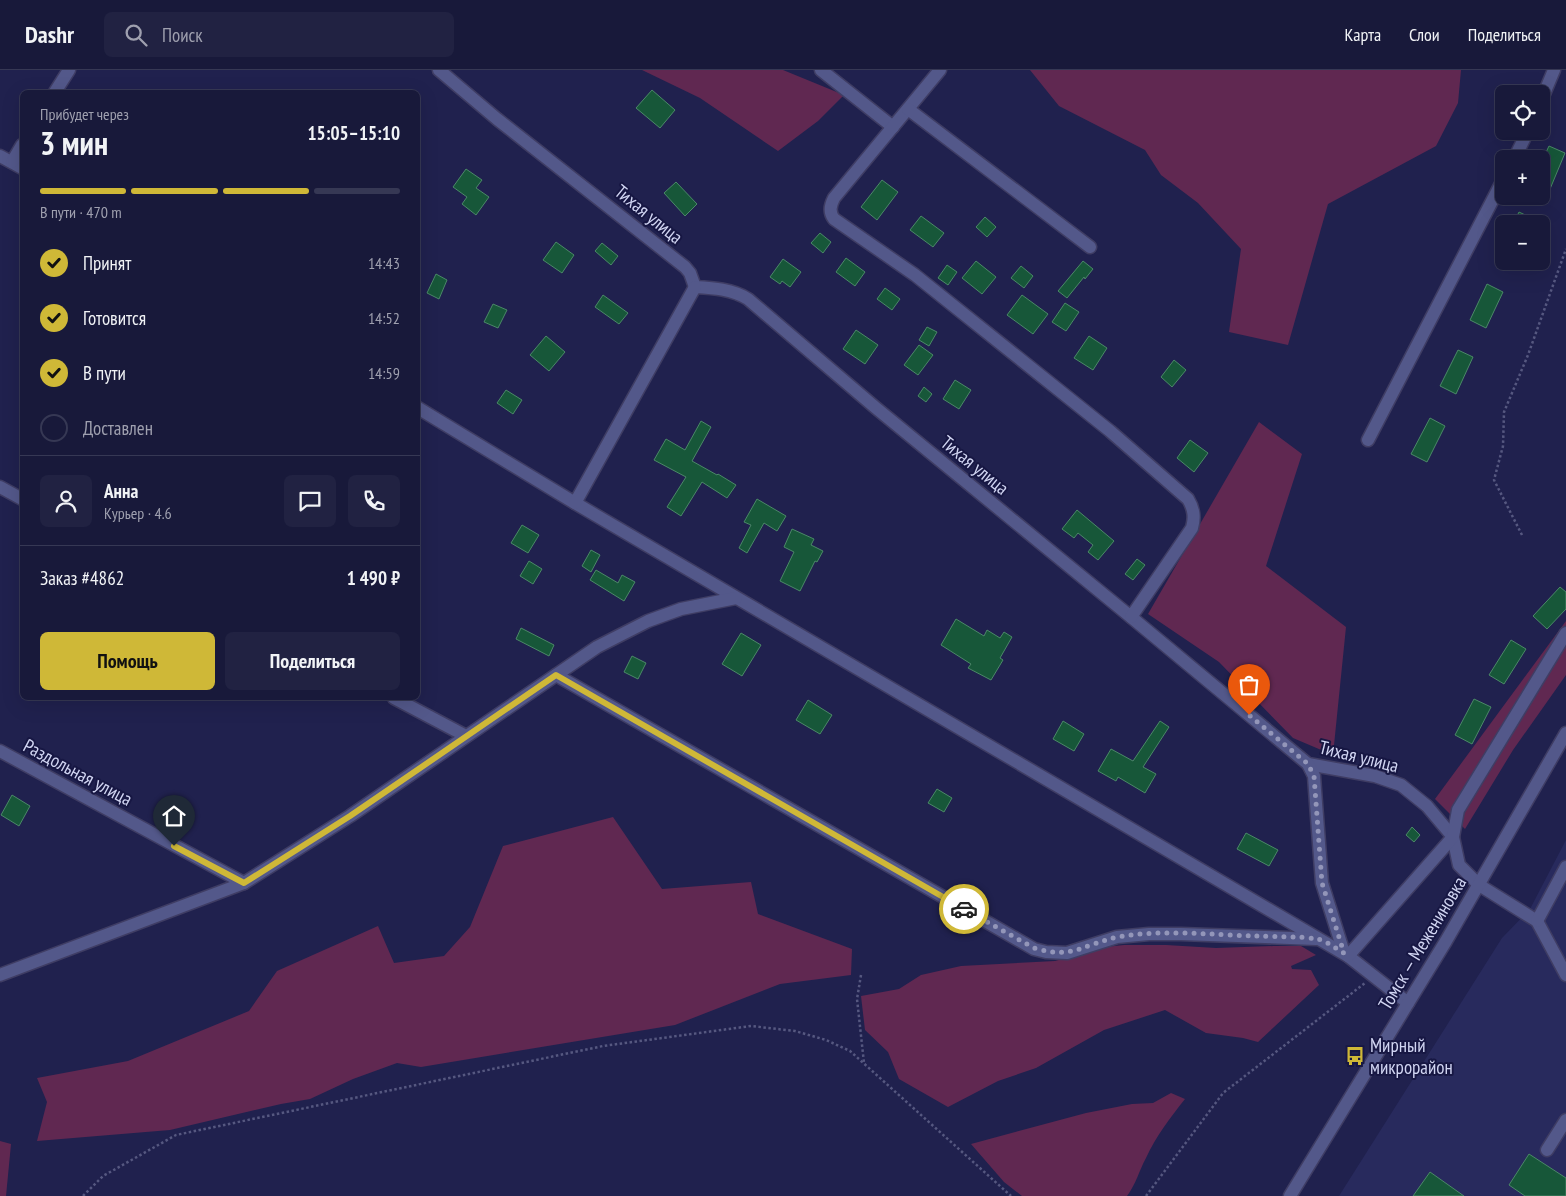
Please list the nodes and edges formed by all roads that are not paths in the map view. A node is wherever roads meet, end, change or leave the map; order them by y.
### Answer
1 (69, 70) edge
2 (439, 70) edge
3 (821, 70) edge
4 (940, 70) edge
5 (1554, 70) edge
6 (1548, 85) edge
7 (56, 90) edge
8 (908, 109) junction
9 (893, 127) junction
10 (0, 156) edge
11 (17, 165) edge
12 (1495, 195) edge
13 (1090, 247) dead end
14 (695, 287) junction
15 (420, 409) edge
16 (1368, 440) dead end
17 (0, 487) edge
18 (20, 498) edge
19 (575, 504) junction
20 (736, 598) junction
21 (1131, 616) junction
22 (1566, 633) edge
23 (556, 675) junction
24 (398, 700) edge
25 (1566, 733) edge
26 (466, 736) junction
27 (0, 751) edge
28 (1308, 764) junction
29 (1453, 837) junction
30 (1566, 867) edge
31 (244, 883) junction
32 (1478, 885) junction
33 (1537, 921) junction
34 (1319, 939) junction
35 (1346, 955) junction
36 (0, 975) edge
37 (1566, 975) edge
38 (1408, 1003) junction
39 (1566, 1120) edge
40 (1547, 1150) dead end
41 (1290, 1196) edge

1 - 7 street
2 - 14 street, Тихая улица
3 - 9 street
4 - 8 street
5 - 6 street
8 - 9 street
8 - 13 street
9 - 21 street
10 - 11 street
12 - 16 street
14 - 19 street
14 - 21 street, Тихая улица
15 - 19 street
17 - 18 street
19 - 20 street
20 - 23 street
20 - 34 street
21 - 28 street, Тихая улица
22 - 29 street
23 - 26 street
23 - 34 street
24 - 26 street
25 - 32 street, Томск — Межениновка
26 - 31 street
27 - 31 street, Раздольная улица
28 - 29 street, Тихая улица
28 - 35 street
29 - 32 street, Тихая улица
29 - 35 street
30 - 33 street
31 - 36 street
32 - 33 street, Тихая улица
32 - 38 street, Томск — Межениновка
33 - 37 street
34 - 35 street
35 - 38 street
38 - 41 street, Томск — Межениновка
39 - 40 street

